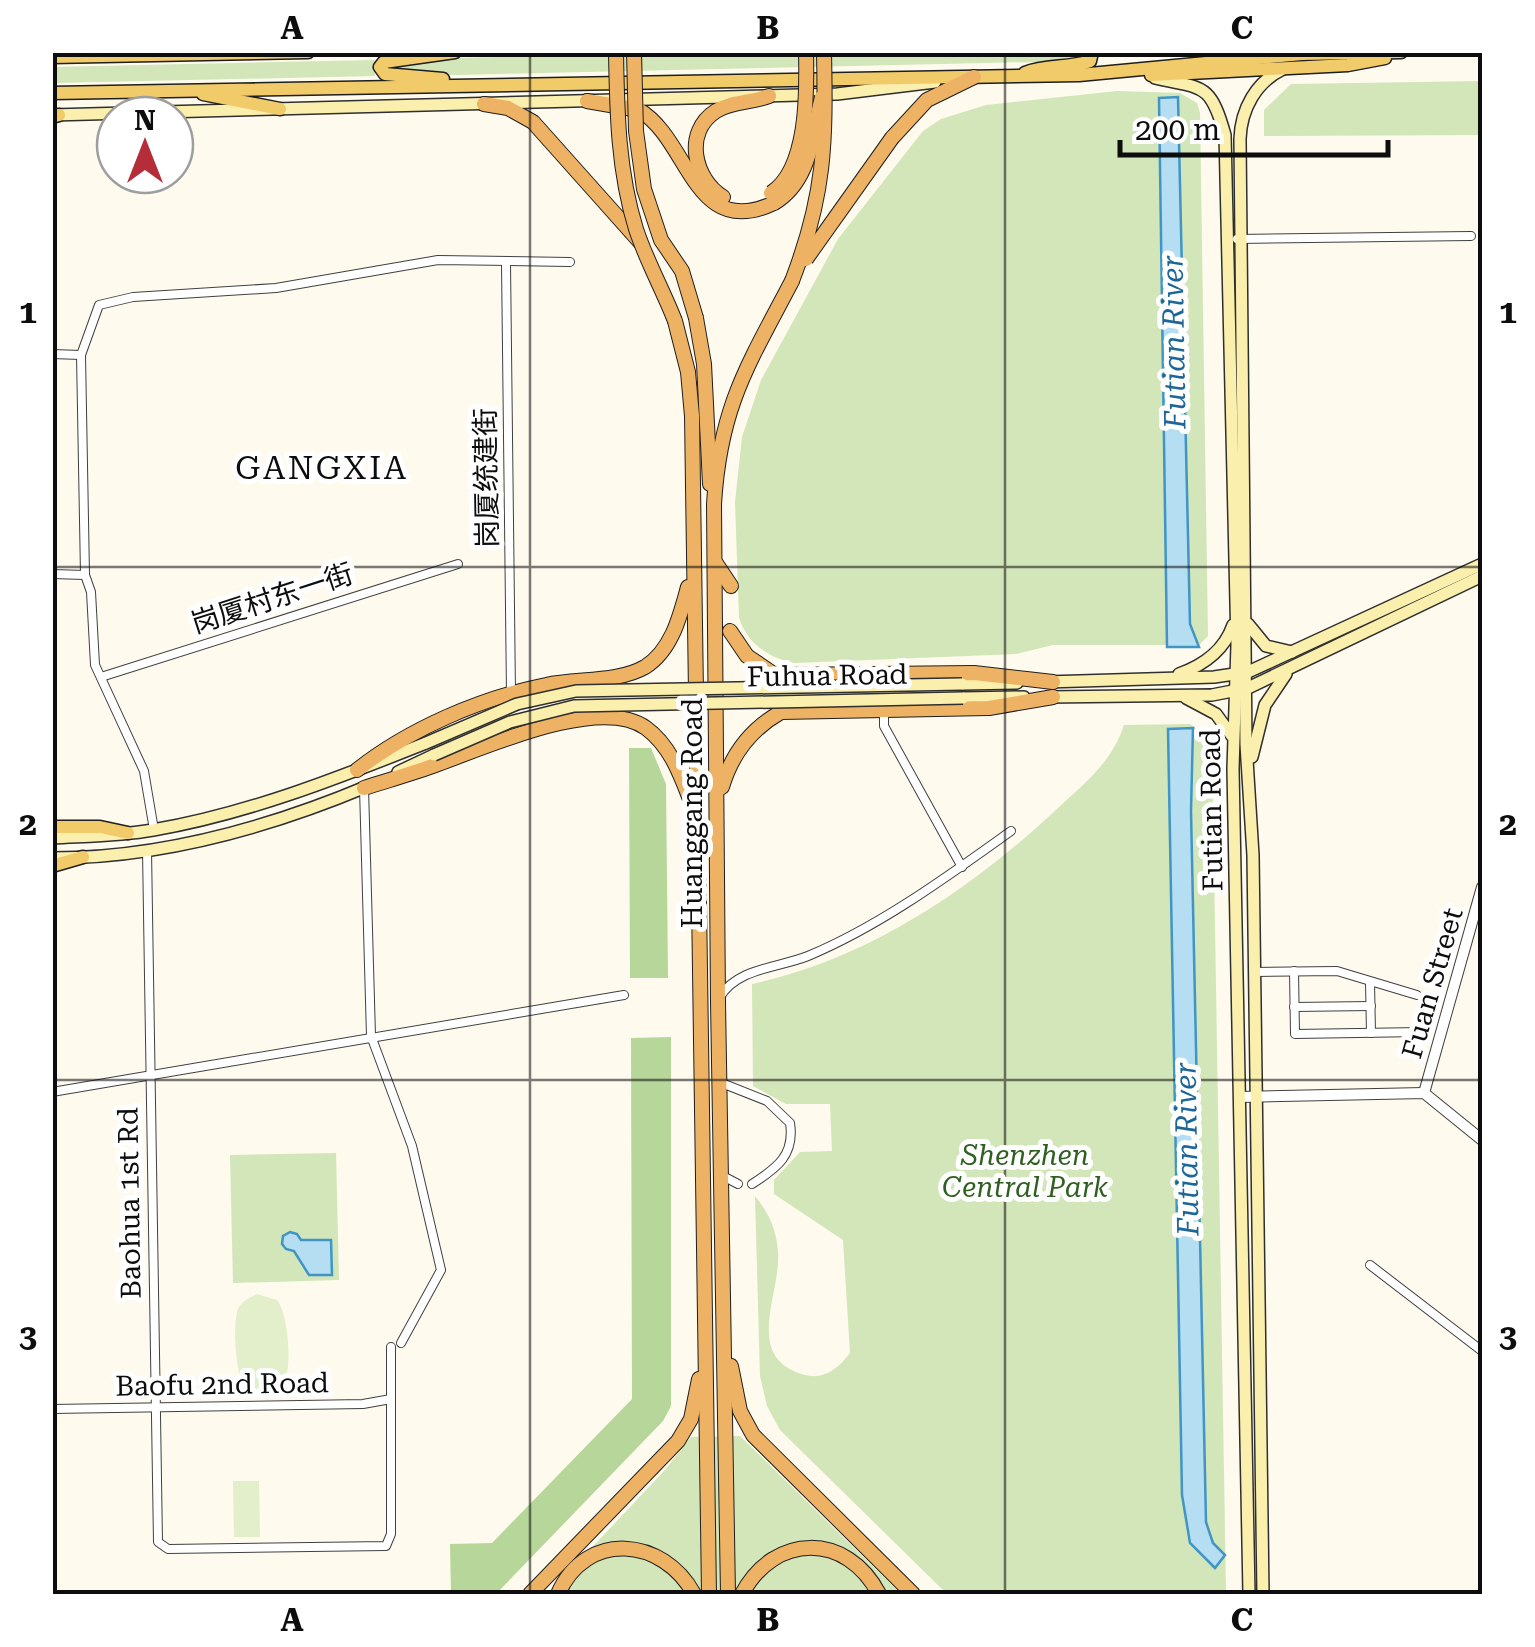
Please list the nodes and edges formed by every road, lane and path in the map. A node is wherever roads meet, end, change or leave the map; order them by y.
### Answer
1 (63, 52) edge
2 (308, 52) edge
3 (455, 52) edge
4 (616, 52) edge
5 (634, 52) edge
6 (806, 52) edge
7 (824, 52) edge
8 (1092, 52) edge
9 (1401, 52) edge
10 (198, 54) edge
11 (78, 56) junction
12 (52, 57) edge
13 (1283, 69) junction
14 (1119, 71) junction
15 (1018, 76) junction
16 (1146, 76) junction
17 (974, 77) junction
18 (465, 84) junction
19 (825, 87) junction
20 (186, 89) junction
21 (52, 92) edge
22 (92, 92) junction
23 (769, 96) junction
24 (52, 101) edge
25 (587, 101) junction
26 (484, 104) junction
27 (280, 108) junction
28 (55, 116) edge
29 (773, 198) junction
30 (1472, 236) dead end
31 (1234, 239) junction
32 (641, 244) junction
33 (506, 262) junction
34 (570, 262) dead end
35 (792, 281) junction
36 (52, 354) edge
37 (82, 354) junction
38 (714, 504) junction
39 (714, 561) junction
40 (458, 564) dead end
41 (1482, 564) edge
42 (693, 567) junction
43 (52, 574) edge
44 (85, 575) junction
45 (1482, 576) edge
46 (731, 586) dead end
47 (1236, 611) junction
48 (1247, 621) junction
49 (730, 630) dead end
50 (1296, 652) junction
51 (1294, 667) junction
52 (1242, 673) junction
53 (798, 674) junction
54 (100, 676) junction
55 (609, 676) junction
56 (1164, 679) junction
57 (1053, 689) junction
58 (1241, 689) junction
59 (962, 691) junction
60 (511, 694) junction
61 (1175, 695) junction
62 (884, 710) junction
63 (796, 711) junction
64 (611, 718) junction
65 (1234, 740) junction
66 (357, 770) junction
67 (1250, 772) junction
68 (364, 788) junction
69 (718, 802) junction
70 (696, 817) junction
71 (52, 827) edge
72 (154, 830) junction
73 (1012, 831) dead end
74 (128, 832) junction
75 (52, 838) edge
76 (147, 850) junction
77 (83, 857) junction
78 (52, 858) edge
79 (52, 866) edge
80 (962, 866) junction
81 (1482, 886) edge
82 (1254, 972) junction
83 (1294, 972) junction
84 (1370, 982) junction
85 (624, 995) dead end
86 (1416, 996) dead end
87 (718, 1002) junction
88 (1371, 1006) junction
89 (1294, 1007) junction
90 (1421, 1032) dead end
91 (1371, 1033) junction
92 (371, 1036) junction
93 (150, 1074) junction
94 (719, 1082) junction
95 (52, 1092) edge
96 (1424, 1093) junction
97 (1240, 1097) junction
98 (1255, 1097) junction
99 (1482, 1140) edge
100 (752, 1184) dead end
101 (1370, 1265) dead end
102 (706, 1319) junction
103 (724, 1335) junction
104 (401, 1342) dead end
105 (391, 1347) dead end
106 (1482, 1351) edge
107 (391, 1399) junction
108 (154, 1408) junction
109 (52, 1410) edge
110 (530, 1594) edge
111 (558, 1594) edge
112 (694, 1594) edge
113 (709, 1594) edge
114 (728, 1594) edge
115 (742, 1594) edge
116 (879, 1594) edge
117 (913, 1594) edge
118 (1249, 1594) edge
119 (1263, 1594) edge

1 - 11 main road
2 - 10 main road
3 - 18 main road
4 - 32 highway, Huanggang Road, bridge
5 - 38 highway, bridge
6 - 29 highway, bridge
7 - 19 highway, Huanggang Road, bridge
8 - 15 main road
9 - 13 main road
9 - 14 main road
10 - 11 main road
11 - 12 main road
13 - 16 main road
13 - 31 main road, Futian Road
14 - 15 main road
14 - 16 main road
15 - 17 main road
16 - 31 main road, Futian Road
17 - 18 main road
17 - 23 main road
17 - 35 highway, bridge
18 - 20 main road
19 - 29 highway, bridge
19 - 35 highway, Huanggang Road, bridge
20 - 22 main road
20 - 27 main road
21 - 22 main road
22 - 24 main road
23 - 25 main road
23 - 29 highway
25 - 26 main road
25 - 29 highway
26 - 27 main road
26 - 32 highway
27 - 28 main road
30 - 31 street
31 - 47 main road, Futian Road
31 - 48 main road, Futian Road
32 - 42 highway, Huanggang Road, bridge
33 - 34 street
33 - 37 street
33 - 60 street, 岗厦统建街
35 - 38 highway, Huanggang Road
36 - 37 street
37 - 44 street
38 - 39 highway, Huanggang Road
39 - 46 highway
39 - 69 highway, Huanggang Road
40 - 54 street, 岗厦村东一街
41 - 50 main road, Fuhua Road
42 - 55 highway
42 - 70 highway, Huanggang Road
43 - 44 street
44 - 54 street
45 - 51 main road, Fuhua Road
47 - 52 main road, Futian Road
47 - 56 main road
48 - 50 main road
48 - 52 main road, Futian Road
49 - 53 highway
50 - 52 main road, Fuhua Road
51 - 58 main road, Fuhua Road
51 - 67 main road
52 - 56 main road, Fuhua Road
52 - 58 main road, Futian Road
53 - 57 highway
53 - 63 highway
54 - 72 street
55 - 60 highway
55 - 64 highway
56 - 57 main road, Fuhua Road
57 - 59 main road, Fuhua Road
57 - 61 main road, Fuhua Road
57 - 62 highway
58 - 61 main road, Fuhua Road
58 - 65 main road, Futian Road
58 - 67 main road, Futian Road
59 - 66 main road, Fuhua Road, bridge
59 - 68 main road, Fuhua Road, bridge
60 - 66 highway
61 - 65 main road
62 - 63 highway
62 - 80 street
63 - 69 highway
64 - 68 highway
64 - 70 highway
65 - 97 main road, Futian Road
66 - 72 main road, Fuhua Road
67 - 82 main road, Futian Road
68 - 76 main road, Fuhua Road
68 - 92 street
69 - 87 highway, Huanggang Road
70 - 102 highway, Huanggang Road
71 - 74 main road
72 - 74 main road, Fuhua Road
73 - 80 street
74 - 75 main road, Fuhua Road
76 - 77 main road, Fuhua Road
76 - 93 street, Baohua 1st Rd
77 - 78 main road, Fuhua Road
77 - 79 main road
80 - 87 street
81 - 96 street, Fuan Street
82 - 83 street
82 - 98 main road, Futian Road
83 - 84 street
83 - 89 street
84 - 86 street
84 - 88 street
85 - 92 street
87 - 94 highway, Huanggang Road
88 - 89 street
88 - 91 street
89 - 91 street
90 - 91 street
92 - 93 street
92 - 104 street
93 - 95 street
93 - 108 street, Baohua 1st Rd
94 - 100 street
94 - 103 highway, Huanggang Road
96 - 98 street
96 - 99 street
97 - 98 street
97 - 118 main road, Futian Road
98 - 119 main road, Futian Road
101 - 106 street
102 - 110 highway
102 - 113 highway, Huanggang Road
103 - 114 highway, Huanggang Road
103 - 117 highway
105 - 107 street
107 - 108 street, Baofu 2nd Road
107 - 108 street, Baohua 1st Rd
108 - 109 street, Baofu 2nd Road
111 - 112 highway
115 - 116 highway

